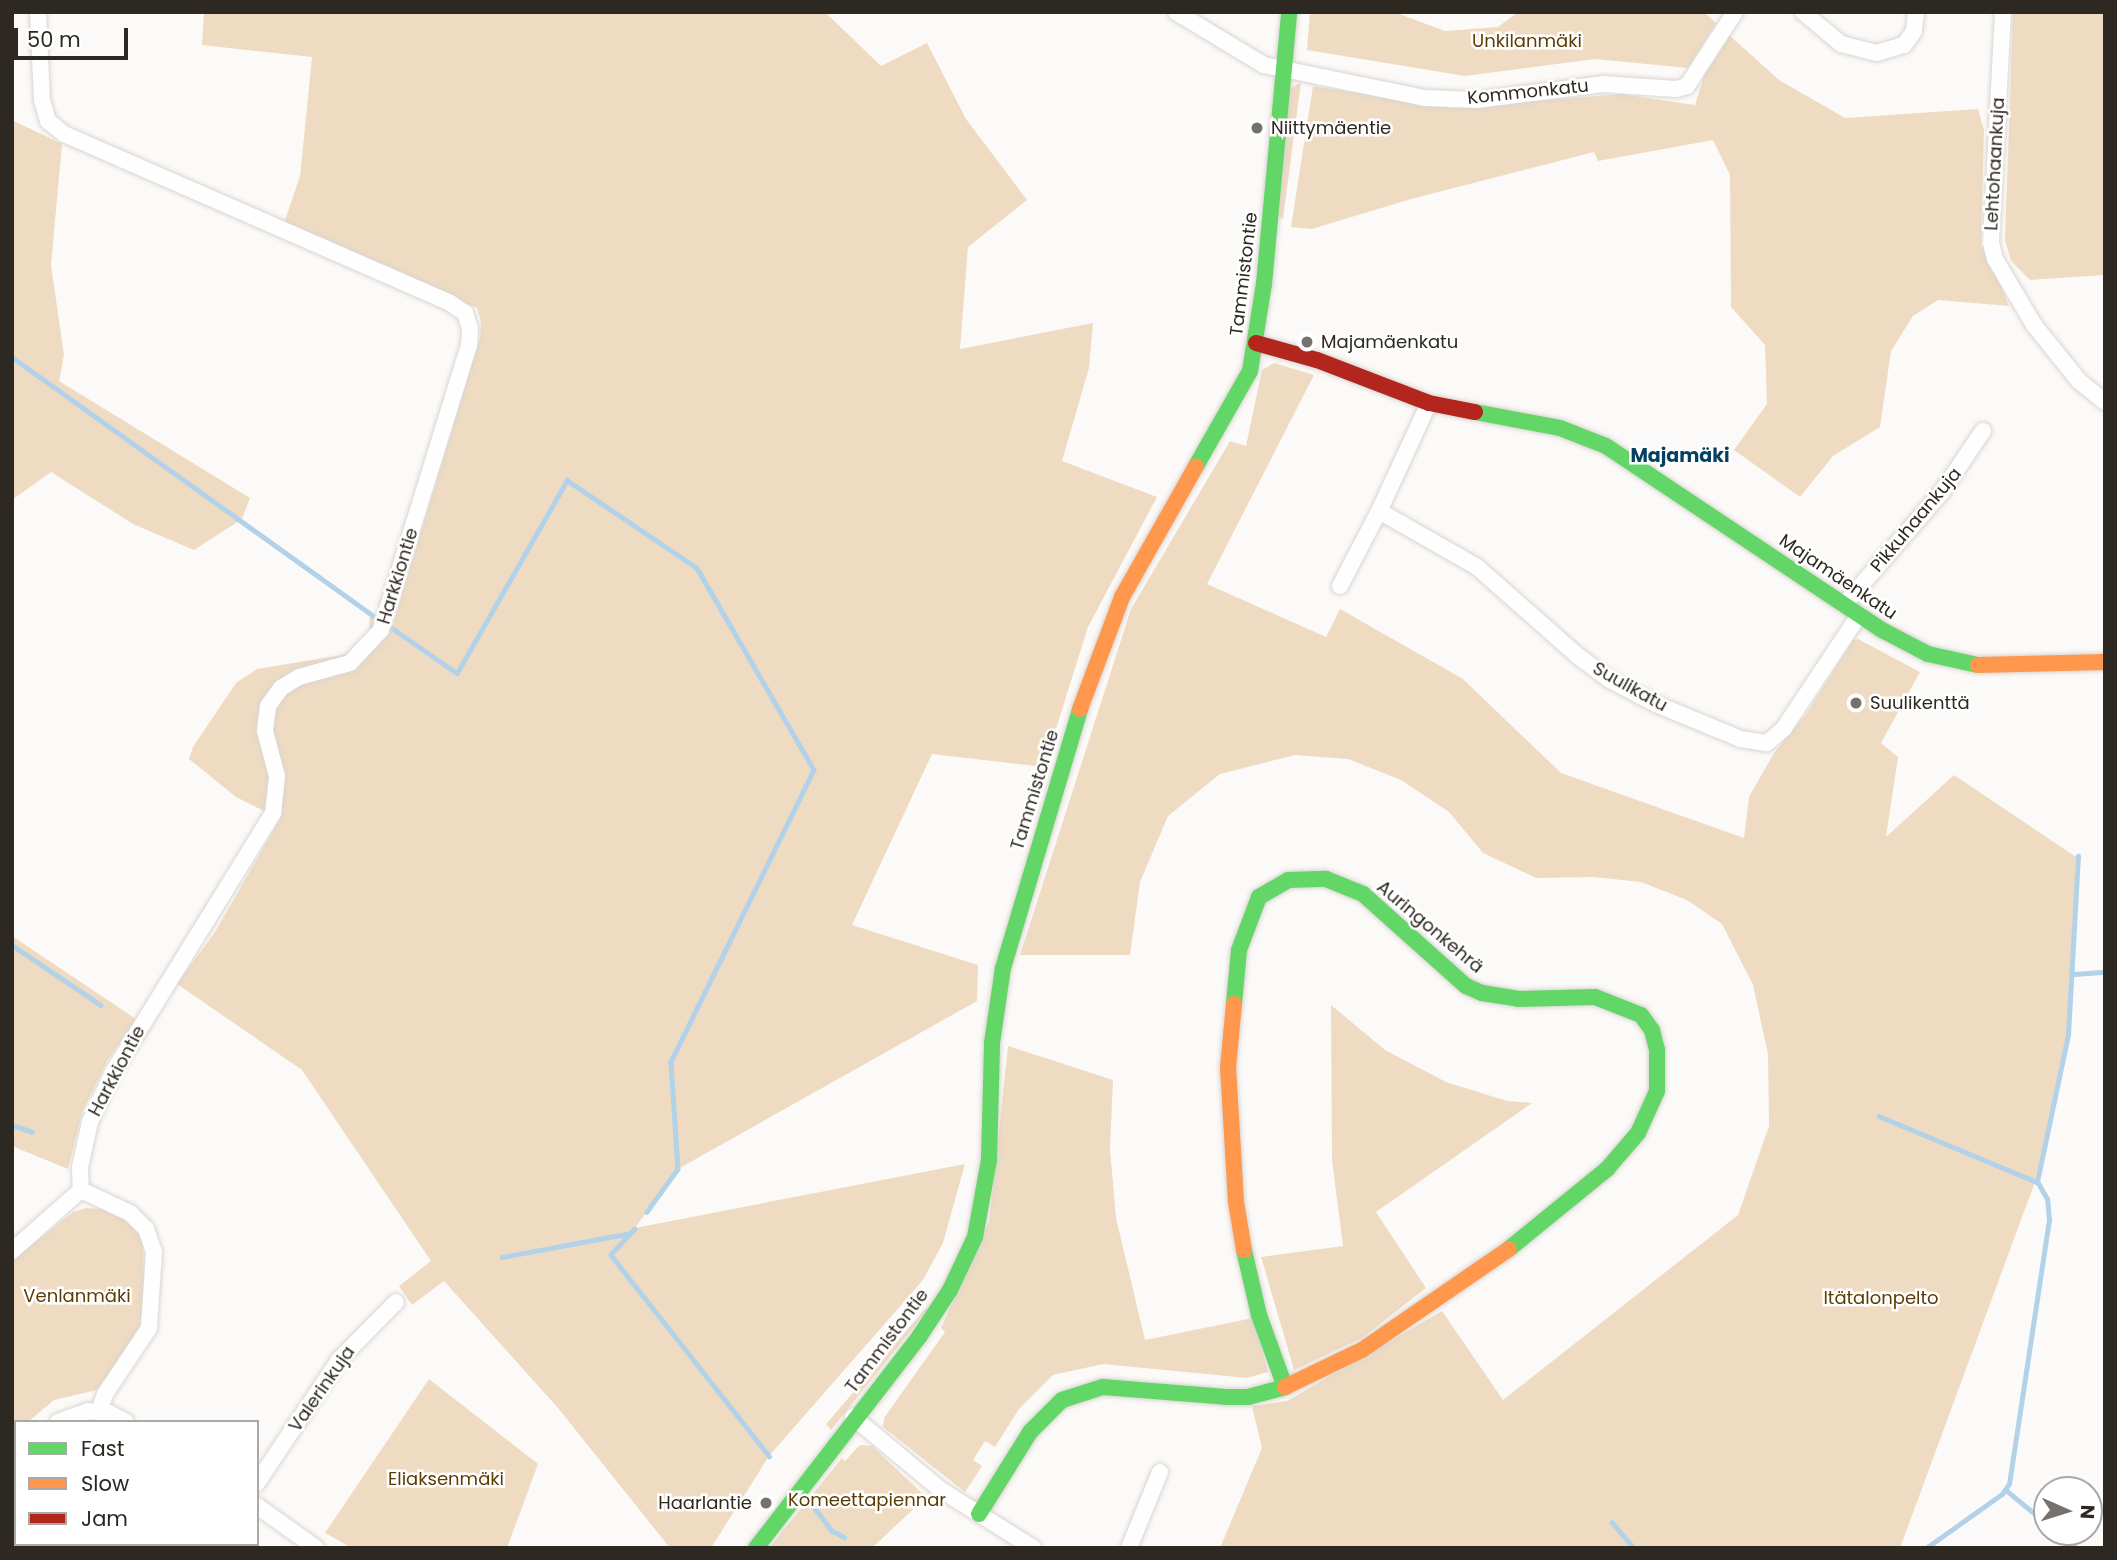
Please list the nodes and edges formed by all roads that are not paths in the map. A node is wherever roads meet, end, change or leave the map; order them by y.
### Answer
1 (37, 12) edge
2 (1176, 12) edge
3 (1289, 12) edge
4 (1735, 12) edge
5 (1803, 12) edge
6 (1916, 12) edge
7 (2003, 12) edge
8 (1284, 69) junction
9 (1256, 342) junction
10 (2105, 402) edge
11 (1429, 403) junction
12 (1983, 431) dead end
13 (1379, 511) junction
14 (1340, 586) dead end
15 (1844, 605) junction
16 (1859, 615) junction
17 (2105, 662) edge
18 (81, 1190) junction
19 (12, 1251) edge
20 (396, 1302) dead end
21 (1285, 1387) junction
22 (99, 1412) junction
23 (853, 1417) junction
24 (62, 1420) edge
25 (121, 1420) edge
26 (1160, 1472) dead end
27 (259, 1480) edge
28 (259, 1507) edge
29 (979, 1514) junction
30 (316, 1548) edge
31 (756, 1548) edge
32 (1033, 1548) edge
33 (1129, 1548) edge

1 - 18 street, Harkkiontie
2 - 8 street
3 - 8 street, Tammistontie
4 - 8 street, Kommonkatu
5 - 6 street
7 - 10 street, Lehtohaankuja
8 - 9 street, Tammistontie
9 - 11 street, Majamäenkatu
9 - 23 street, Tammistontie
11 - 13 street
11 - 15 street, Majamäenkatu
12 - 15 street, Pikkuhaankuja
13 - 14 street
13 - 16 street, Suulikatu
15 - 16 street, Majamäenkatu
16 - 17 street, Majamäenkatu
18 - 19 street
18 - 22 street
20 - 27 street, Valerinkuja
21 - 21 street, Auringonkehrä
21 - 29 street, Auringonkehrä
22 - 24 street
22 - 25 street
23 - 29 street
23 - 31 street, Tammistontie
26 - 33 street
28 - 30 street
29 - 32 street

